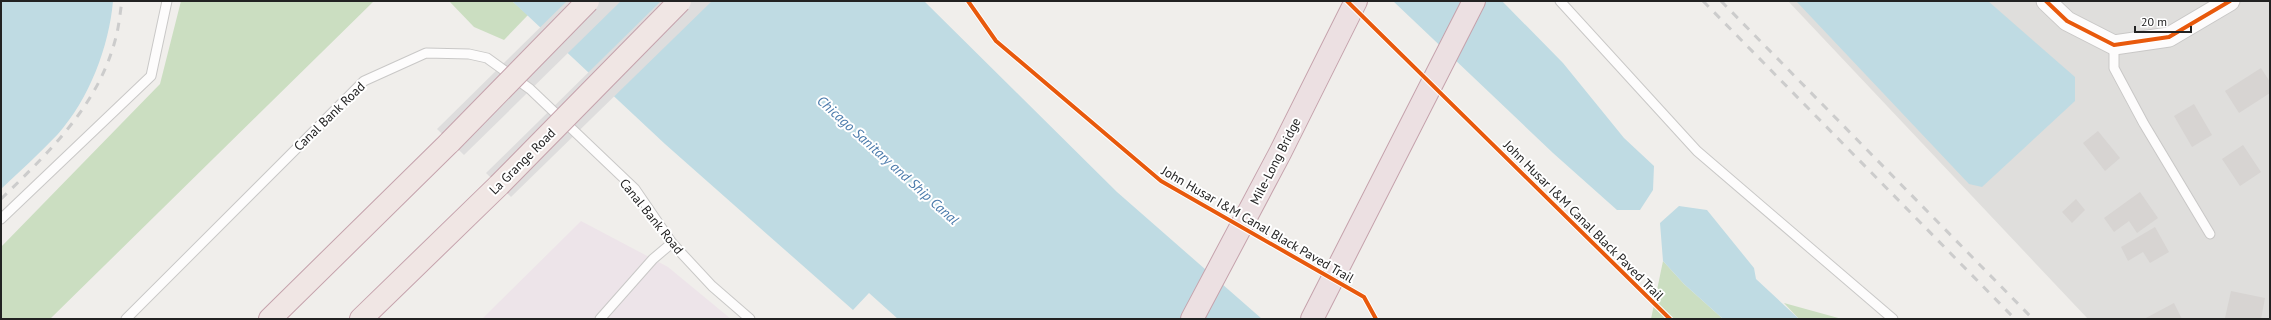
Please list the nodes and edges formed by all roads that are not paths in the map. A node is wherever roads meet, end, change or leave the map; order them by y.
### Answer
1 (167, 1) edge
2 (588, 1) edge
3 (680, 1) edge
4 (1356, 1) edge
5 (1474, 1) edge
6 (1560, 1) edge
7 (2046, 1) edge
8 (2230, 1) edge
9 (2114, 44) junction
10 (1, 219) edge
11 (2210, 234) dead end
12 (672, 243) junction
13 (126, 319) edge
14 (270, 319) edge
15 (361, 319) edge
16 (600, 319) edge
17 (750, 319) edge
18 (1192, 319) edge
19 (1312, 319) edge
20 (1893, 319) edge

1 - 10 lane
2 - 14 highway, bridge
3 - 15 highway, La Grange Road, bridge
4 - 18 highway, Mile-Long Bridge
5 - 19 highway
6 - 20 lane
7 - 9 street
8 - 9 street
9 - 11 lane
12 - 13 lane, Canal Bank Road
12 - 16 lane
12 - 17 lane, Canal Bank Road

